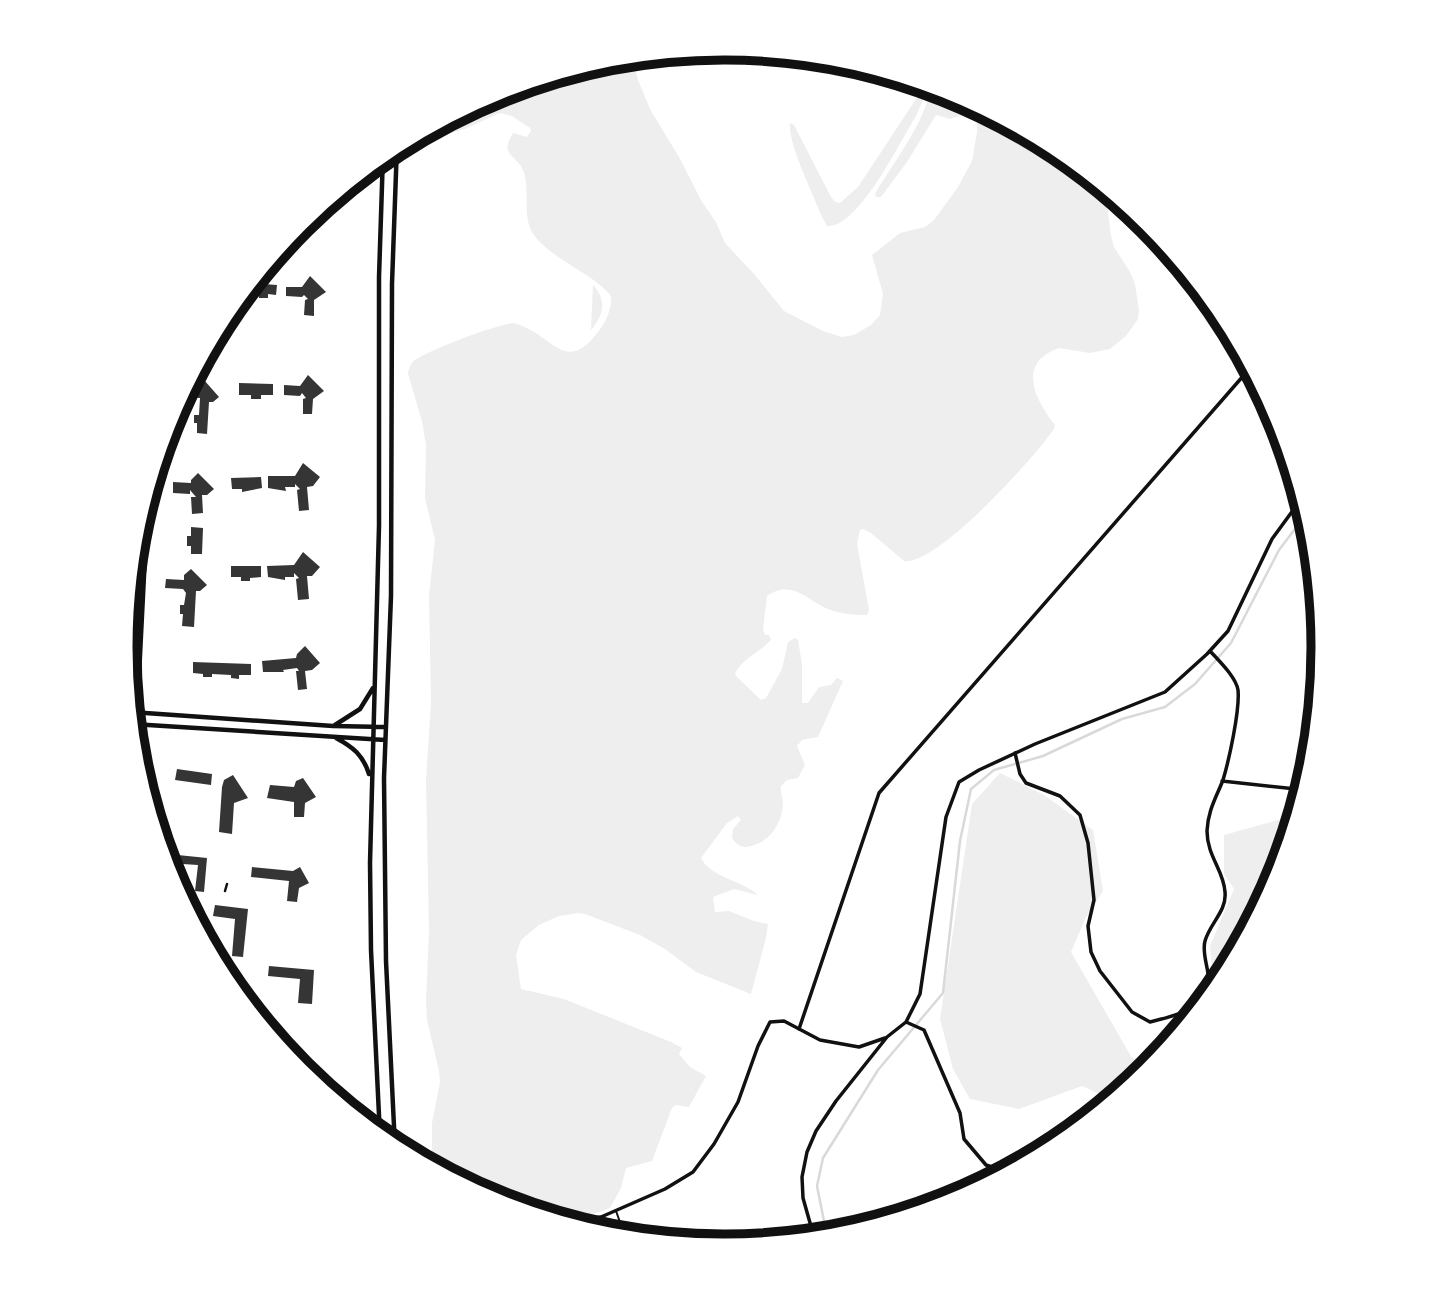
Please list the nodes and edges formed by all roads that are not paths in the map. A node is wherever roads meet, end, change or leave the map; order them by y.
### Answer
1 (396, 159) edge
2 (383, 169) edge
3 (1244, 375) edge
4 (1294, 509) edge
5 (144, 554) edge
6 (1212, 653) junction
7 (137, 661) edge
8 (373, 687) junction
9 (141, 712) edge
10 (142, 725) edge
11 (333, 726) junction
12 (372, 726) junction
13 (386, 727) junction
14 (335, 738) junction
15 (372, 739) junction
16 (385, 740) junction
17 (1015, 756) junction
18 (371, 778) junction
19 (1222, 781) junction
20 (1293, 789) edge
21 (227, 884) dead end
22 (225, 891) dead end
23 (1209, 978) edge
24 (1185, 1009) edge
25 (908, 1023) junction
26 (799, 1029) junction
27 (887, 1037) junction
28 (379, 1121) edge
29 (394, 1132) edge
30 (995, 1167) edge
31 (616, 1210) junction
32 (595, 1219) edge
33 (621, 1224) edge
34 (811, 1226) edge

1 - 13 street
2 - 8 street
3 - 26 street
4 - 6 street
5 - 7 street
6 - 17 street
6 - 19 street
8 - 11 street
8 - 12 street
9 - 11 street
10 - 14 street
11 - 12 street
12 - 13 street
12 - 15 street
13 - 16 street
14 - 15 street
14 - 18 street
15 - 16 street
15 - 18 street
16 - 29 street
17 - 24 street
17 - 25 street
18 - 28 street
19 - 20 street
19 - 23 street
21 - 22 street
25 - 27 street
25 - 30 street
26 - 27 street
26 - 31 street
27 - 34 street
31 - 32 street
31 - 33 lane

